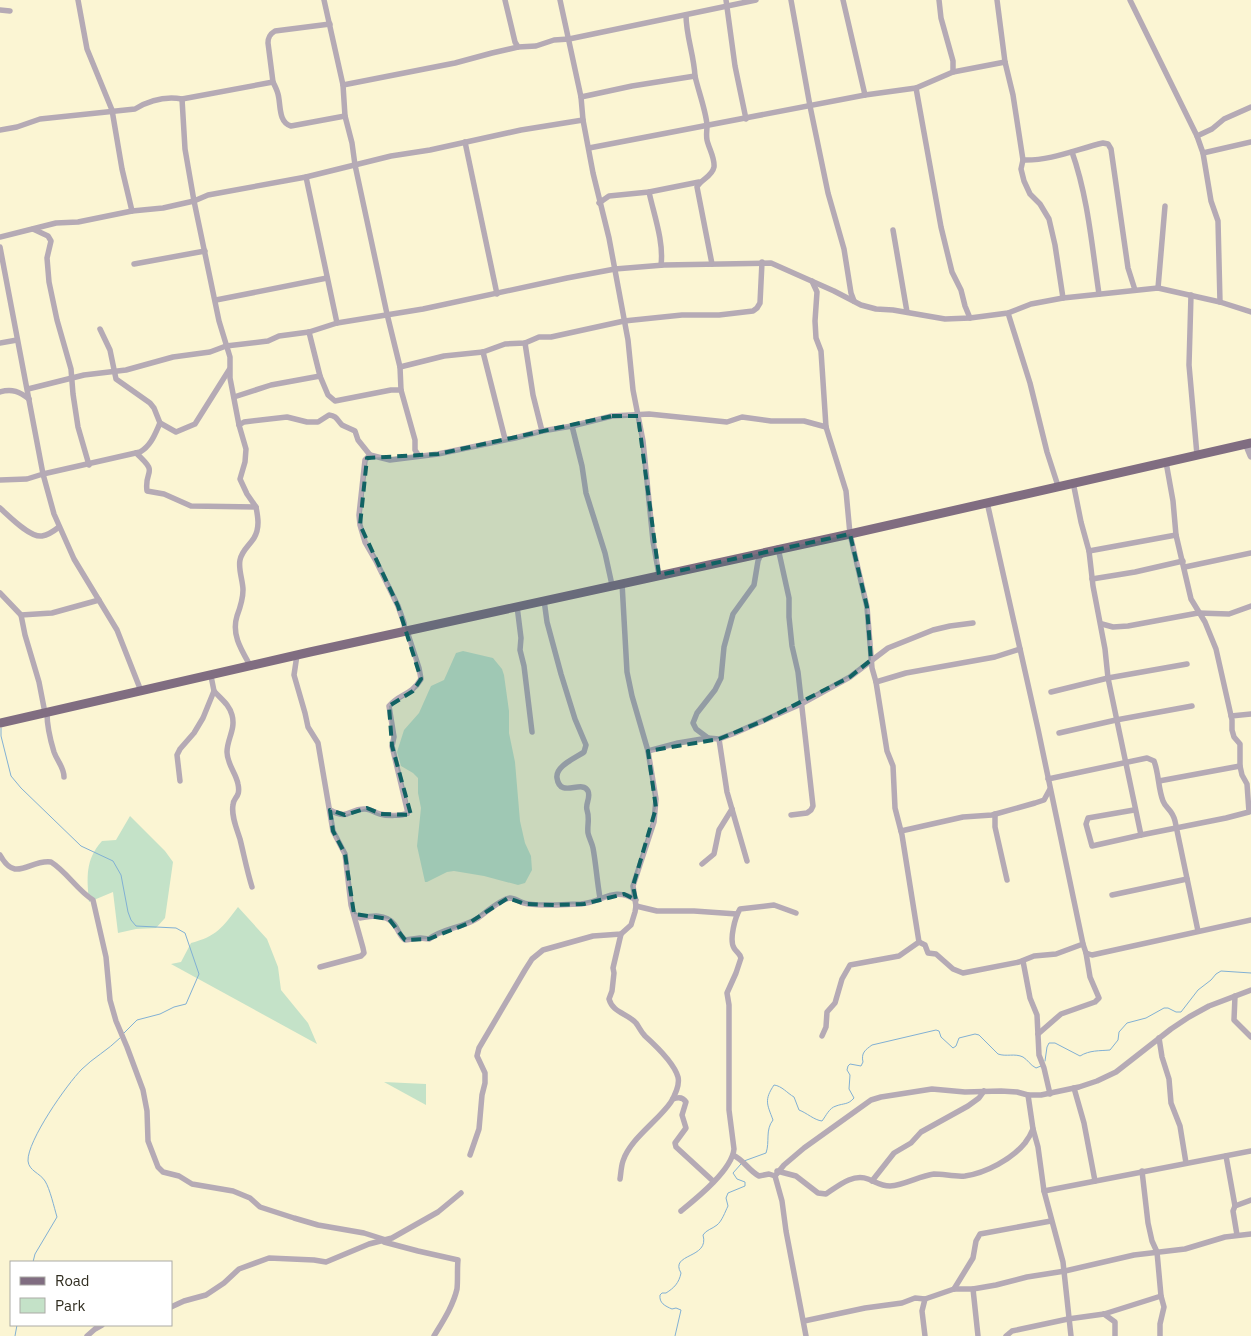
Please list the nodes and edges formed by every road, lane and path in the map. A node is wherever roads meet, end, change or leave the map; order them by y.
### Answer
1 (78, 0) edge
2 (324, 0) edge
3 (505, 0) edge
4 (560, 0) edge
5 (756, 0) edge
6 (791, 0) edge
7 (843, 0) edge
8 (939, 0) edge
9 (997, 0) edge
10 (1130, 0) edge
11 (726, 3) edge
12 (0, 10) edge
13 (10, 11) dead end
14 (686, 15) junction
15 (330, 24) junction
16 (568, 39) junction
17 (518, 48) junction
18 (1005, 62) junction
19 (953, 72) junction
20 (694, 76) junction
21 (273, 82) junction
22 (343, 85) junction
23 (916, 88) junction
24 (865, 95) junction
25 (581, 98) junction
26 (182, 99) junction
27 (810, 106) junction
28 (1251, 107) edge
29 (112, 110) junction
30 (344, 116) junction
31 (746, 119) junction
32 (583, 120) junction
33 (707, 125) junction
34 (0, 130) edge
35 (1197, 136) junction
36 (465, 142) junction
37 (1251, 142) edge
38 (589, 148) junction
39 (1072, 152) junction
40 (1203, 153) junction
41 (1023, 160) junction
42 (355, 165) junction
43 (306, 177) junction
44 (699, 182) junction
45 (649, 192) junction
46 (194, 200) junction
47 (599, 203) junction
48 (1165, 206) dead end
49 (132, 211) junction
50 (33, 229) junction
51 (892, 230) dead end
52 (0, 237) edge
53 (0, 247) edge
54 (205, 251) junction
55 (762, 262) junction
56 (134, 264) dead end
57 (712, 264) junction
58 (661, 265) junction
59 (614, 269) junction
60 (327, 278) junction
61 (812, 281) junction
62 (1158, 288) junction
63 (1135, 290) junction
64 (497, 294) junction
65 (1099, 294) junction
66 (1191, 294) junction
67 (1063, 298) junction
68 (216, 300) junction
69 (854, 302) junction
70 (1220, 302) junction
71 (908, 312) junction
72 (1251, 312) edge
73 (1008, 313) junction
74 (387, 314) junction
75 (970, 318) junction
76 (624, 321) junction
77 (338, 323) junction
78 (100, 329) dead end
79 (309, 332) junction
80 (17, 340) junction
81 (0, 343) edge
82 (526, 343) junction
83 (226, 346) junction
84 (483, 352) junction
85 (400, 367) junction
86 (230, 369) junction
87 (113, 371) junction
88 (320, 376) junction
89 (72, 379) junction
90 (28, 389) junction
91 (401, 390) junction
92 (0, 392) edge
93 (234, 397) junction
94 (29, 399) junction
95 (638, 416) junction
96 (160, 423) junction
97 (239, 425) junction
98 (572, 426) junction
99 (826, 427) junction
100 (542, 431) junction
101 (505, 439) junction
102 (1248, 443) edge
103 (136, 453) junction
104 (1197, 455) junction
105 (370, 456) junction
106 (419, 456) junction
107 (1251, 456) edge
108 (1166, 462) junction
109 (88, 465) junction
110 (43, 474) junction
111 (0, 480) edge
112 (1073, 482) junction
113 (1058, 486) junction
114 (987, 502) junction
115 (256, 507) junction
116 (0, 508) edge
117 (59, 527) junction
118 (850, 534) junction
119 (1176, 534) junction
120 (778, 548) junction
121 (1089, 551) junction
122 (762, 552) junction
123 (1251, 553) edge
124 (1184, 564) junction
125 (659, 575) junction
126 (1092, 579) junction
127 (622, 583) junction
128 (612, 585) junction
129 (0, 593) edge
130 (99, 600) junction
131 (544, 600) junction
132 (516, 606) junction
133 (1251, 606) edge
134 (1198, 614) junction
135 (21, 615) junction
136 (973, 623) dead end
137 (1102, 624) junction
138 (406, 632) junction
139 (1020, 649) junction
140 (297, 655) junction
141 (871, 660) junction
142 (1188, 664) dead end
143 (251, 667) junction
144 (211, 676) junction
145 (1108, 678) junction
146 (876, 682) junction
147 (141, 691) junction
148 (214, 691) junction
149 (1051, 692) dead end
150 (801, 704) junction
151 (1192, 706) dead end
152 (46, 713) junction
153 (1251, 714) edge
154 (1231, 716) junction
155 (1116, 720) junction
156 (0, 723) edge
157 (532, 732) dead end
158 (1059, 733) dead end
159 (708, 738) junction
160 (719, 739) junction
161 (648, 751) junction
162 (1125, 762) junction
163 (1240, 766) junction
164 (64, 777) dead end
165 (1048, 779) junction
166 (180, 781) dead end
167 (1159, 781) junction
168 (1050, 789) junction
169 (732, 809) junction
170 (330, 810) junction
171 (1134, 810) junction
172 (995, 814) junction
173 (791, 815) dead end
174 (1176, 828) junction
175 (901, 831) junction
176 (1141, 834) junction
177 (0, 855) edge
178 (747, 861) dead end
179 (702, 864) dead end
180 (1187, 879) junction
181 (1007, 880) dead end
182 (252, 887) dead end
183 (1112, 895) dead end
184 (600, 898) junction
185 (636, 903) junction
186 (354, 914) junction
187 (737, 914) junction
188 (796, 914) dead end
189 (1251, 920) edge
190 (1198, 931) junction
191 (621, 934) junction
192 (918, 942) junction
193 (1083, 944) junction
194 (1086, 952) junction
195 (1023, 961) junction
196 (320, 966) dead end
197 (1251, 990) edge
198 (1235, 996) junction
199 (1038, 1034) junction
200 (822, 1036) dead end
201 (1251, 1037) edge
202 (1159, 1038) junction
203 (1074, 1088) junction
204 (984, 1091) junction
205 (1050, 1094) junction
206 (1028, 1095) junction
207 (673, 1100) junction
208 (1033, 1129) junction
209 (1251, 1151) edge
210 (470, 1155) dead end
211 (733, 1155) junction
212 (1226, 1156) junction
213 (1186, 1162) junction
214 (1142, 1171) junction
215 (776, 1174) junction
216 (620, 1180) dead end
217 (713, 1181) junction
218 (872, 1181) junction
219 (1095, 1181) junction
220 (1044, 1190) junction
221 (461, 1193) dead end
222 (1251, 1200) edge
223 (1235, 1206) junction
224 (681, 1211) dead end
225 (1051, 1221) junction
226 (1251, 1234) edge
227 (1237, 1235) junction
228 (383, 1241) junction
229 (1157, 1252) junction
230 (1064, 1271) junction
231 (973, 1289) junction
232 (954, 1290) junction
233 (1161, 1296) junction
234 (925, 1299) junction
235 (172, 1307) edge
236 (1104, 1314) junction
237 (1068, 1319) junction
238 (804, 1321) junction
239 (100, 1326) edge
240 (87, 1336) edge
241 (434, 1336) edge
242 (806, 1336) edge
243 (925, 1336) edge
244 (978, 1336) edge
245 (1006, 1336) edge
246 (1071, 1336) edge
247 (1115, 1336) edge
248 (1160, 1336) edge

1 - 29 street
2 - 15 street
3 - 17 street
4 - 16 street
5 - 11 street
6 - 27 street
7 - 24 street
8 - 19 street
9 - 18 street
10 - 35 street
11 - 14 street
11 - 31 street
12 - 13 street
14 - 16 street
14 - 20 street
15 - 21 street
15 - 22 street
16 - 17 street
16 - 25 street
17 - 22 street
18 - 19 street
18 - 41 street
19 - 23 street
20 - 25 street
20 - 33 street
21 - 26 street
21 - 30 street
22 - 30 street
23 - 24 street
23 - 75 street
24 - 27 street
25 - 32 street
26 - 29 street
26 - 46 street
27 - 31 street
27 - 69 street
28 - 35 street
29 - 34 street
29 - 49 street
30 - 42 street
31 - 33 street
32 - 36 street
32 - 38 street
33 - 38 street
33 - 44 street
35 - 40 street
36 - 42 street
36 - 64 street
37 - 40 street
38 - 47 street
39 - 41 street
39 - 63 street
39 - 65 street
40 - 70 street
41 - 67 street
42 - 43 street
42 - 74 street
43 - 46 street
43 - 60 street
44 - 45 street
44 - 57 street
45 - 47 street
45 - 58 street
46 - 49 street
46 - 54 street
47 - 59 street
48 - 62 street
49 - 50 street
50 - 52 street
50 - 89 street
51 - 71 street
53 - 80 street
54 - 56 street
54 - 68 street
55 - 57 street
55 - 61 street
55 - 76 street
57 - 58 street
58 - 59 street
59 - 64 street
59 - 76 street
60 - 68 street
60 - 77 street
61 - 69 street
61 - 99 street
62 - 63 street
62 - 66 street
63 - 65 street
64 - 74 street
65 - 67 street
66 - 70 street
66 - 104 street
67 - 73 street
68 - 83 street
69 - 71 street
70 - 72 street
71 - 75 street
73 - 75 street
73 - 113 street
74 - 77 street
74 - 85 street
76 - 82 street
76 - 95 street
77 - 79 street
78 - 87 street
79 - 83 street
79 - 88 street
80 - 81 street
80 - 90 street
82 - 84 street
82 - 100 street
83 - 86 street
83 - 87 street
84 - 85 street
84 - 101 street
85 - 91 street
86 - 93 street
86 - 96 street
87 - 89 street
87 - 96 street
88 - 91 street
88 - 93 street
89 - 90 street
89 - 109 street
90 - 94 street
91 - 106 street
92 - 94 street
93 - 97 street
94 - 110 street
95 - 98 street
95 - 99 street
95 - 125 street
96 - 103 street
97 - 105 street
97 - 115 street
98 - 100 street
98 - 128 street
99 - 118 street
100 - 101 street
101 - 106 street
102 - 104 main road
102 - 107 street
103 - 109 street
103 - 115 street
104 - 108 main road
105 - 106 street
105 - 138 street
108 - 112 main road
108 - 119 street
109 - 110 street
110 - 111 street
110 - 117 street
112 - 113 main road
112 - 121 street
113 - 114 main road
114 - 118 main road
114 - 139 street
115 - 143 street
116 - 117 street
117 - 130 street
118 - 120 main road
118 - 141 street
119 - 121 street
119 - 124 street
120 - 122 main road
120 - 150 street
121 - 126 street
122 - 125 main road
122 - 159 street
123 - 124 street
124 - 126 street
124 - 134 street
125 - 127 main road
126 - 137 street
127 - 128 main road
127 - 161 street
128 - 131 main road
129 - 135 street
130 - 135 street
130 - 147 street
131 - 132 main road
131 - 184 street
132 - 138 main road
132 - 157 street
133 - 134 street
134 - 137 street
134 - 154 street
135 - 152 street
136 - 141 street
137 - 145 street
138 - 140 main road
138 - 170 street
139 - 146 street
139 - 165 street
140 - 143 main road
140 - 170 street
141 - 146 street
141 - 150 street
142 - 145 street
143 - 144 main road
144 - 147 main road
144 - 148 street
145 - 149 street
145 - 155 street
146 - 175 street
147 - 152 main road
148 - 166 street
148 - 182 street
150 - 160 street
150 - 173 street
151 - 155 street
152 - 156 main road
152 - 164 street
153 - 154 street
154 - 163 street
155 - 158 street
155 - 162 street
159 - 160 street
159 - 161 street
160 - 169 street
161 - 185 street
162 - 165 street
162 - 167 street
162 - 171 street
163 - 167 street
163 - 174 street
165 - 168 street
167 - 174 street
168 - 172 street
168 - 193 street
169 - 178 street
169 - 179 street
170 - 186 street
171 - 176 street
171 - 176 street
172 - 175 street
172 - 181 street
174 - 176 street
174 - 180 street
175 - 192 street
177 - 228 street
180 - 183 street
180 - 190 street
184 - 185 street
184 - 186 street
185 - 187 street
185 - 191 street
186 - 196 street
187 - 188 street
187 - 211 street
189 - 190 street
190 - 194 street
191 - 207 street
191 - 210 street
192 - 195 street
192 - 200 street
193 - 194 street
193 - 195 street
194 - 199 street
195 - 199 street
197 - 198 street
198 - 201 street
198 - 202 street
199 - 205 street
202 - 203 street
202 - 213 street
203 - 205 street
203 - 219 street
204 - 206 street
204 - 215 street
204 - 218 street
205 - 206 street
206 - 208 street
207 - 216 street
207 - 217 street
208 - 218 street
208 - 220 street
209 - 212 street
211 - 215 street
211 - 217 street
212 - 213 street
212 - 223 street
213 - 214 street
214 - 219 street
214 - 229 street
215 - 218 street
215 - 238 street
217 - 224 street
219 - 220 street
220 - 225 street
221 - 228 street
222 - 223 street
223 - 227 street
225 - 230 street
225 - 232 street
226 - 227 street
227 - 229 street
228 - 235 street
228 - 241 street
229 - 230 street
229 - 233 street
230 - 231 street
230 - 237 street
231 - 232 street
231 - 244 street
232 - 234 street
233 - 236 street
233 - 248 street
234 - 238 street
234 - 243 street
236 - 237 street
236 - 247 street
237 - 245 street
237 - 246 street
238 - 242 street
239 - 240 street

